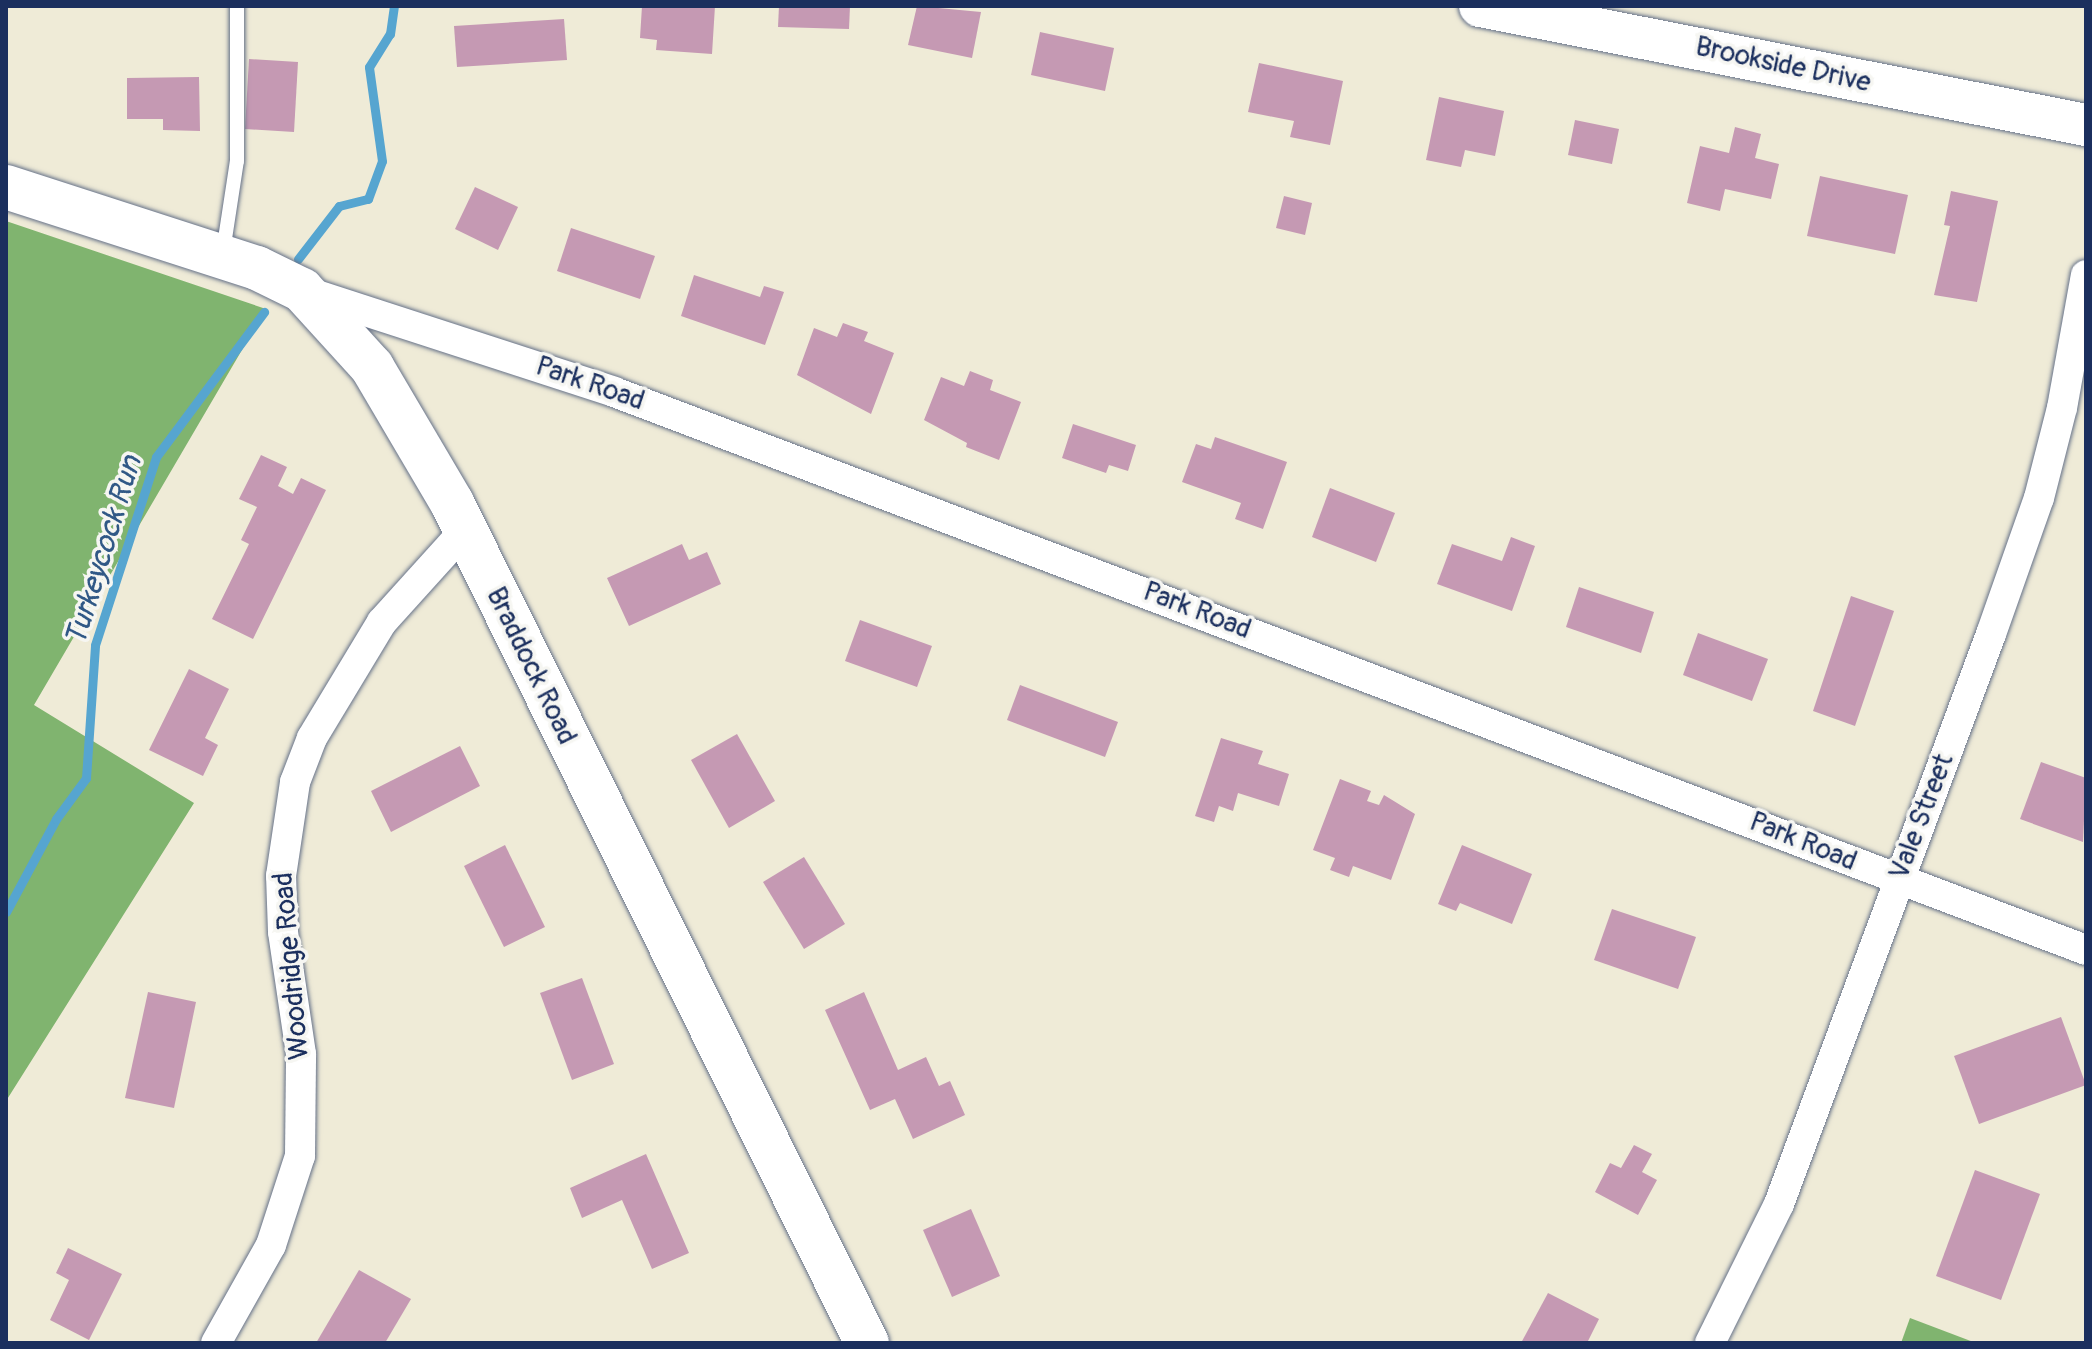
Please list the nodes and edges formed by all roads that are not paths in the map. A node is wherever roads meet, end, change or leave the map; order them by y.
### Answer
1 (237, 6) edge
2 (1480, 6) edge
3 (2086, 125) edge
4 (6, 187) edge
5 (222, 256) junction
6 (2086, 275) edge
7 (302, 290) junction
8 (465, 530) junction
9 (1898, 879) junction
10 (2086, 950) edge
11 (216, 1343) edge
12 (867, 1343) edge
13 (1710, 1343) edge

1 - 5 lane
2 - 3 street, Brookside Drive
4 - 5 main road, Braddock Road
5 - 7 main road, Braddock Road
6 - 9 street, Vale Street
7 - 8 main road, Braddock Road
7 - 9 street, Park Road
8 - 11 street, Woodridge Road
8 - 12 main road, Braddock Road
9 - 10 street, Park Road
9 - 13 street, Vale Street

